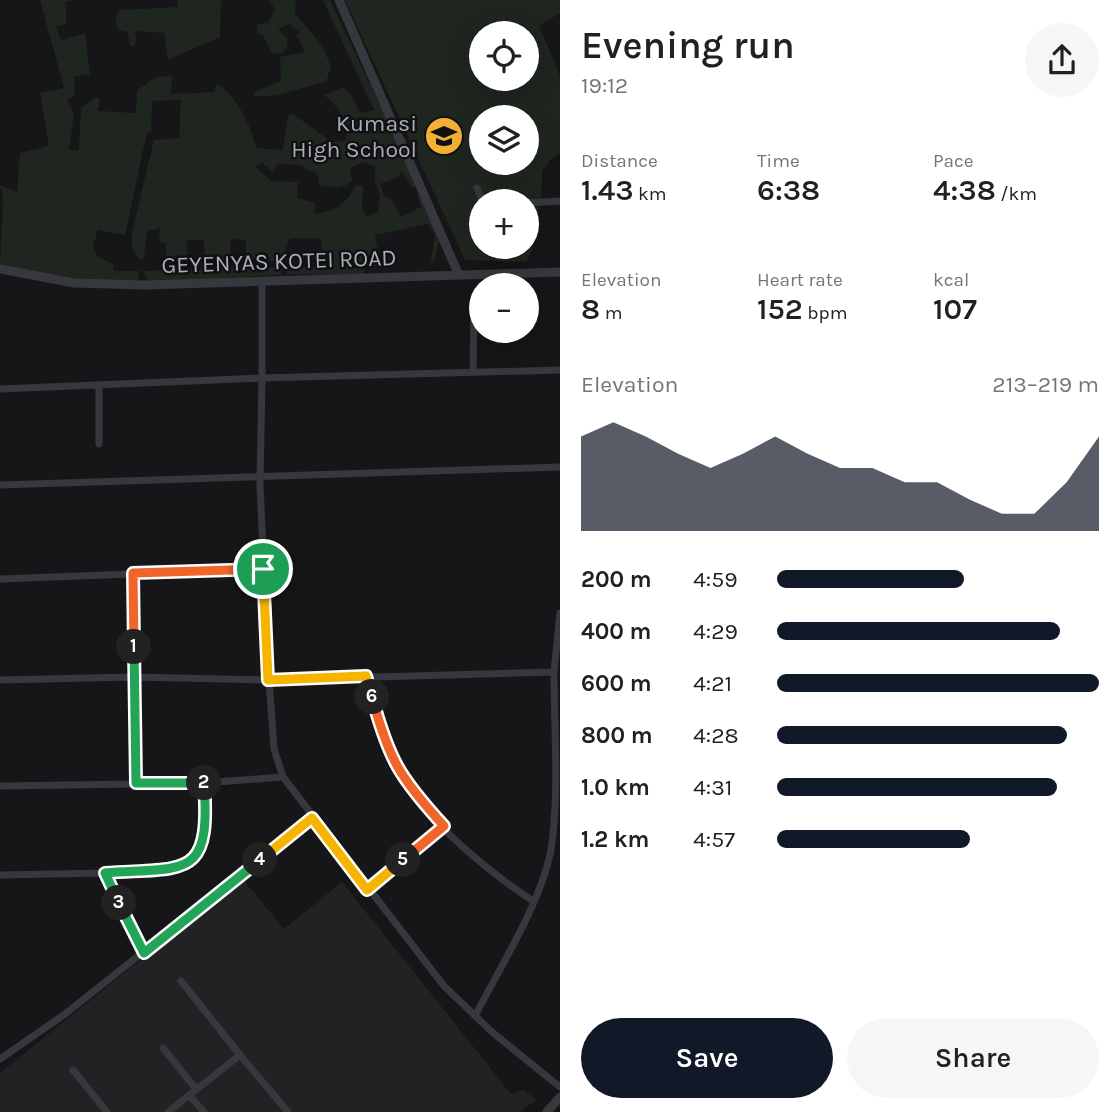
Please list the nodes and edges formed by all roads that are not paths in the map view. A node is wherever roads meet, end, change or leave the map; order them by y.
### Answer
1 (339, 0) edge
2 (560, 201) edge
3 (539, 202) edge
4 (0, 269) edge
5 (560, 272) edge
6 (458, 273) junction
7 (262, 281) junction
8 (473, 343) edge
9 (560, 370) edge
10 (473, 371) junction
11 (262, 378) junction
12 (99, 385) junction
13 (0, 389) edge
14 (99, 444) dead end
15 (560, 467) edge
16 (260, 478) junction
17 (0, 485) edge
18 (263, 569) junction
19 (133, 573) junction
20 (0, 579) edge
21 (560, 613) edge
22 (556, 668) edge
23 (366, 676) junction
24 (134, 677) junction
25 (0, 680) edge
26 (268, 680) junction
27 (283, 777) junction
28 (136, 783) junction
29 (204, 783) junction
30 (0, 786) edge
31 (312, 818) junction
32 (444, 826) junction
33 (105, 873) junction
34 (0, 875) edge
35 (367, 890) junction
36 (533, 901) junction
37 (144, 953) junction
38 (181, 981) dead end
39 (475, 1016) junction
40 (163, 1048) dead end
41 (240, 1055) junction
42 (0, 1059) edge
43 (73, 1070) dead end
44 (560, 1087) edge
45 (193, 1092) junction
46 (560, 1097) edge
47 (107, 1112) edge
48 (168, 1112) edge
49 (204, 1112) edge
50 (288, 1112) edge
51 (547, 1112) edge

1 - 6 street
2 - 3 street
4 - 7 street, GEYENYAS KOTEI ROAD
5 - 6 street, GEYENYAS KOTEI ROAD
6 - 7 street, GEYENYAS KOTEI ROAD
7 - 11 street
8 - 10 street
9 - 10 street
10 - 11 street
11 - 12 street
11 - 16 street
12 - 13 street
12 - 14 street
15 - 16 street
16 - 17 street
16 - 18 street
18 - 19 street
18 - 26 street
19 - 20 street
19 - 24 street
21 - 22 street
22 - 23 street
22 - 36 street
23 - 26 street
23 - 32 street
24 - 25 street
24 - 26 street
24 - 28 street
26 - 27 street
27 - 29 street
27 - 31 street
28 - 29 street
28 - 30 street
29 - 33 street
31 - 35 street
31 - 37 street
32 - 35 street
32 - 36 street
33 - 34 street
33 - 37 street
35 - 39 street
36 - 39 street
37 - 42 street
38 - 41 street
39 - 44 street
40 - 45 street
41 - 45 street
41 - 50 street
43 - 47 street
45 - 48 street
45 - 49 street
46 - 51 street

